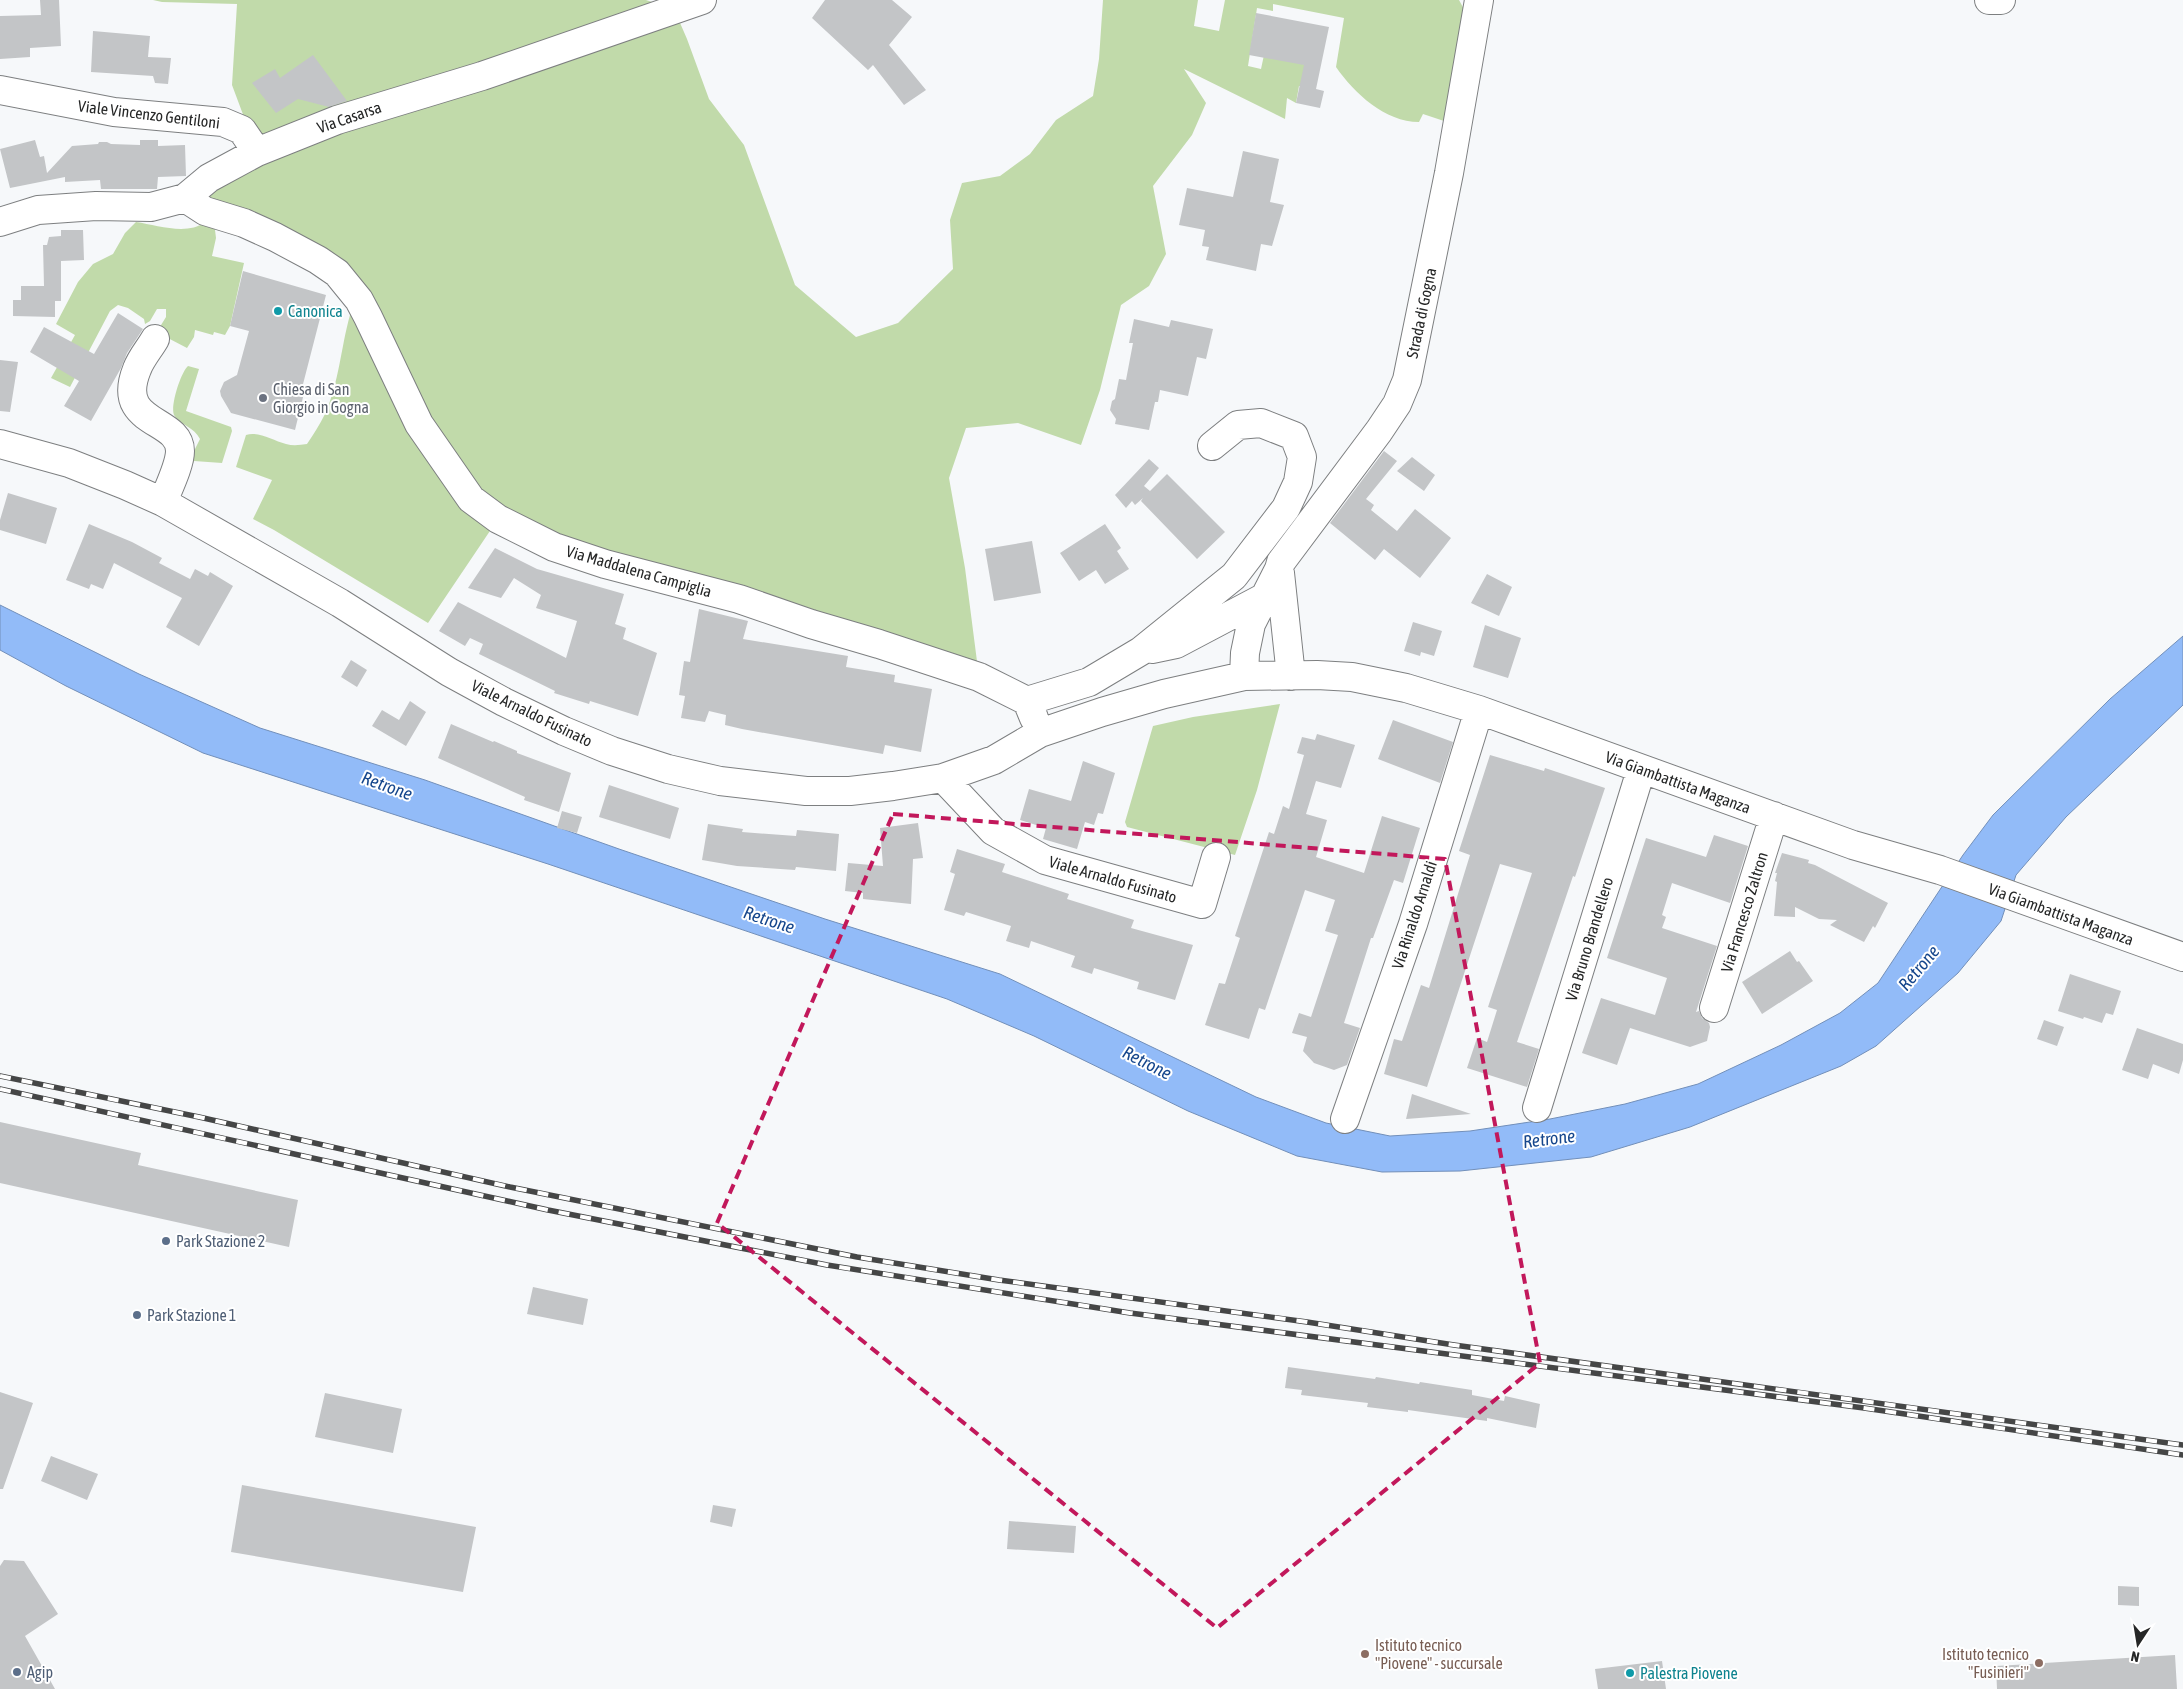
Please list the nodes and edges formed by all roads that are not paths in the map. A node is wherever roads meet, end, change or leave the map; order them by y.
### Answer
1 (702, 0) edge
2 (1988, 0) edge
3 (2000, 0) edge
4 (1472, 7) edge
5 (0, 90) edge
6 (258, 152) junction
7 (185, 198) junction
8 (0, 222) edge
9 (156, 339) dead end
10 (0, 444) edge
11 (1212, 446) dead end
12 (163, 502) junction
13 (1274, 599) junction
14 (1141, 651) junction
15 (1244, 676) junction
16 (1291, 676) junction
17 (1164, 694) joint
18 (1027, 701) junction
19 (1479, 710) junction
20 (1040, 733) junction
21 (1641, 770) junction
22 (943, 778) junction
23 (1774, 816) junction
24 (1216, 857) dead end
25 (2183, 957) edge
26 (1714, 1008) dead end
27 (1537, 1108) dead end
28 (1345, 1119) dead end

1 - 6 street, Via Casarsa
2 - 3 street
4 - 13 street, Strada di Gogna
5 - 6 street, Viale Vincenzo Gentiloni
6 - 7 street, Via Casarsa
7 - 8 street, Via Casarsa
7 - 18 street, Via Maddalena Campiglia
9 - 12 street
10 - 12 street, Viale Arnaldo Fusinato
11 - 14 street
12 - 22 street, Viale Arnaldo Fusinato
13 - 14 street
13 - 15 street
13 - 16 street, Strada di Gogna
14 - 18 street
15 - 16 street, Via Giambattista Maganza
15 - 17 street, Via Giambattista Maganza
16 - 19 street, Via Giambattista Maganza
17 - 20 street, Viale Arnaldo Fusinato
18 - 20 street
19 - 21 street, Via Giambattista Maganza
19 - 28 street, Via Rinaldo Arnaldi
20 - 22 street, Viale Arnaldo Fusinato
21 - 23 street, Via Giambattista Maganza
21 - 27 street, Via Bruno Brandellero
22 - 24 street, Viale Arnaldo Fusinato
23 - 25 street, Via Giambattista Maganza
23 - 26 street, Via Francesco Zaltron

